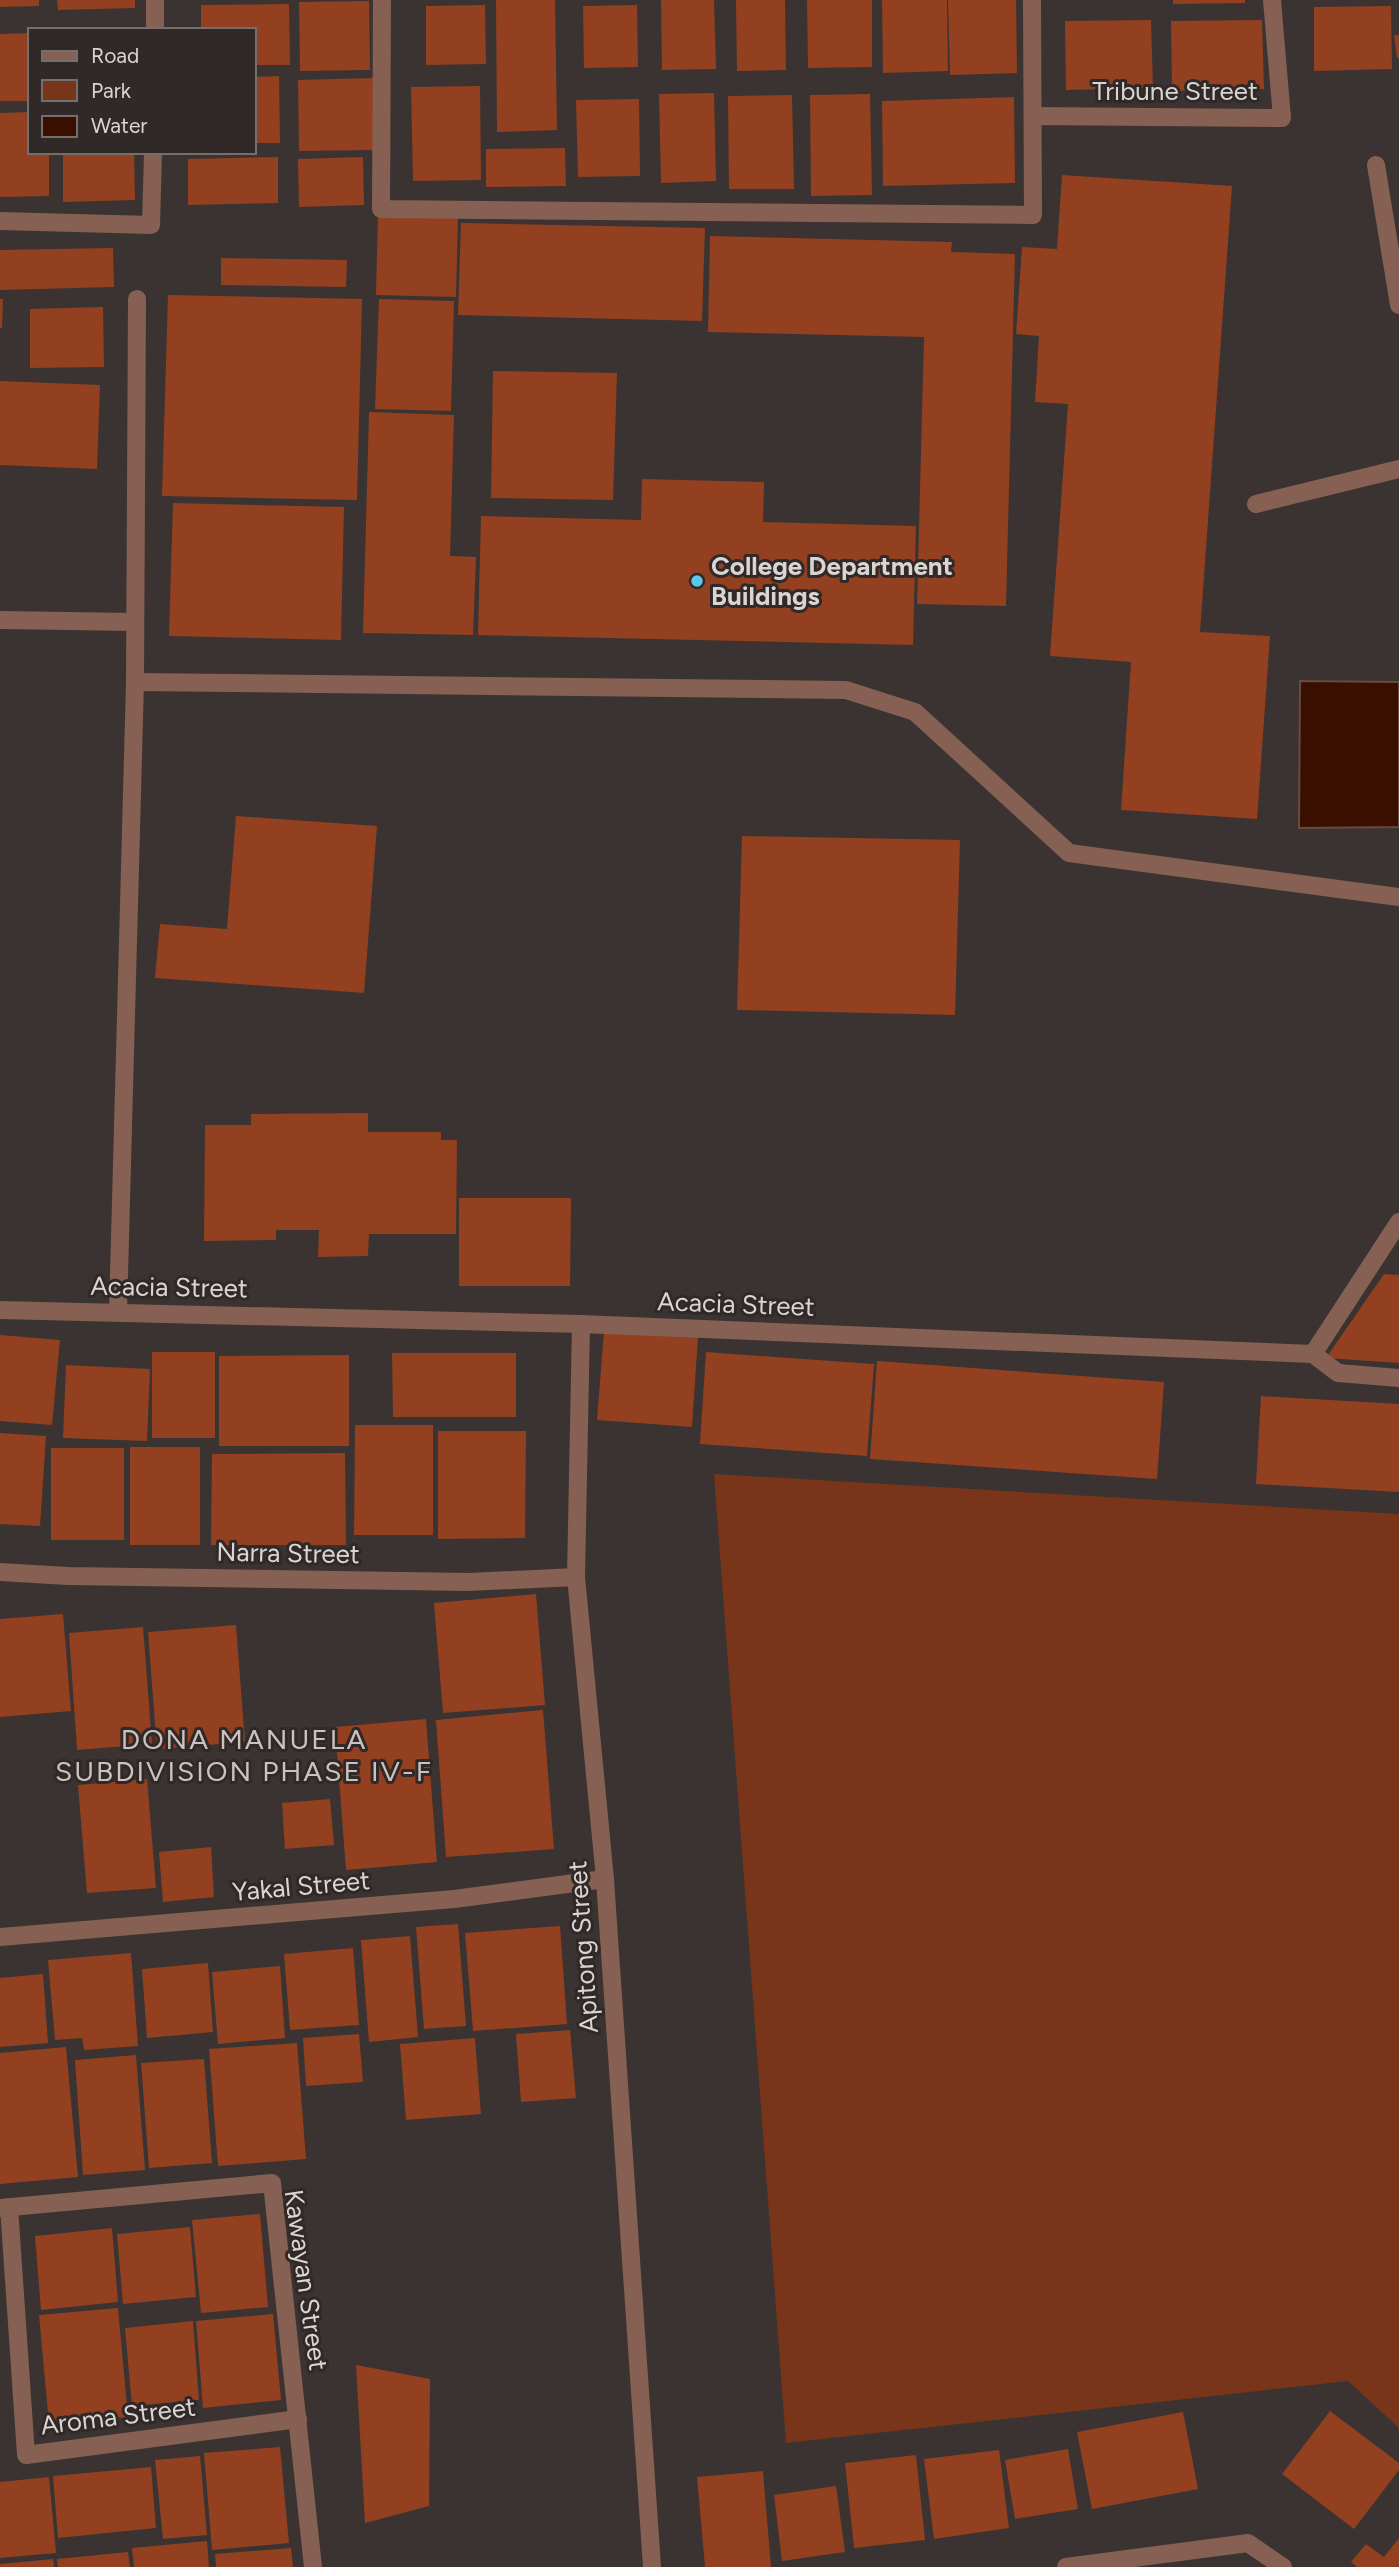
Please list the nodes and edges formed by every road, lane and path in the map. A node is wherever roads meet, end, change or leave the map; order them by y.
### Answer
1 (155, 0) edge
2 (382, 0) edge
3 (1032, 0) edge
4 (1272, 0) edge
5 (155, 28) edge
6 (1033, 116) junction
7 (153, 154) edge
8 (1376, 165) dead end
9 (0, 221) edge
10 (137, 299) dead end
11 (1399, 305) edge
12 (1399, 469) edge
13 (1256, 504) dead end
14 (0, 620) edge
15 (135, 622) junction
16 (135, 682) junction
17 (1399, 897) edge
18 (1399, 1222) edge
19 (0, 1310) edge
20 (118, 1312) junction
21 (581, 1324) junction
22 (1313, 1354) junction
23 (1399, 1378) edge
24 (0, 1572) edge
25 (576, 1577) junction
26 (605, 1879) junction
27 (0, 1937) edge
28 (5, 2207) edge
29 (298, 2419) junction
30 (313, 2567) edge
31 (652, 2567) edge
32 (1066, 2567) edge
33 (1283, 2567) edge

1 - 5 street
2 - 6 street
3 - 6 street
4 - 6 street, Tribune Street
7 - 9 street
8 - 11 street
10 - 15 street
12 - 13 street
14 - 15 street
15 - 16 street
16 - 17 street
16 - 20 street
18 - 22 street
19 - 20 street, Acacia Street
20 - 21 street, Acacia Street
21 - 22 street, Acacia Street
21 - 25 street, Apitong Street
22 - 23 street
24 - 25 street, Narra Street
25 - 26 street, Apitong Street
26 - 27 street, Yakal Street
26 - 31 street, Apitong Street
28 - 29 street, Kawayan Street
28 - 29 street, Aroma Street
29 - 30 street, Kawayan Street
32 - 33 street

